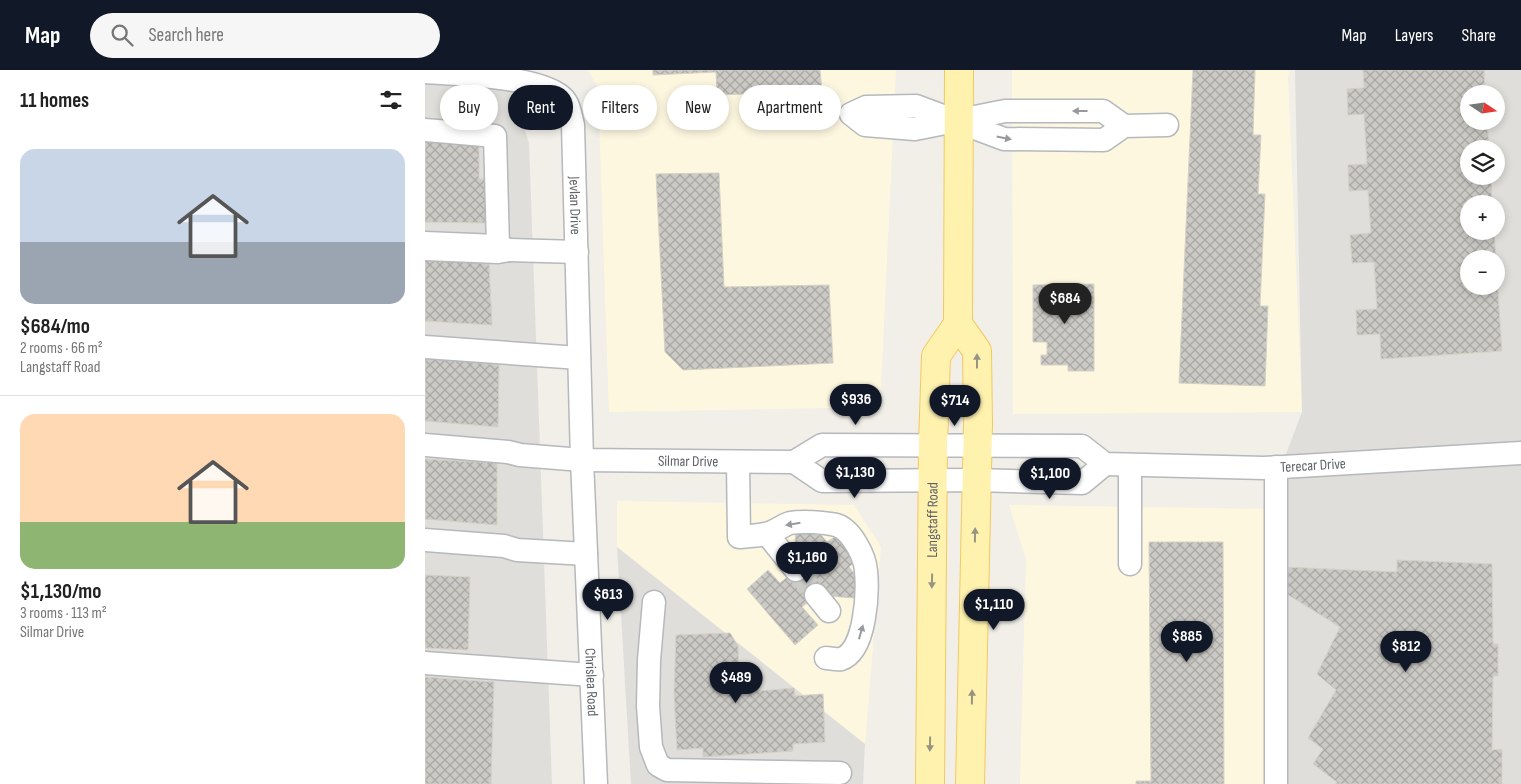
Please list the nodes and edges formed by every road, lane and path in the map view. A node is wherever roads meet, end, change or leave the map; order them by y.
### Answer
1 (959, 70) edge
2 (425, 72) edge
3 (959, 121) junction
4 (1167, 125) dead end
5 (425, 130) edge
6 (425, 243) edge
7 (504, 248) junction
8 (425, 249) edge
9 (577, 252) junction
10 (958, 324) junction
11 (425, 347) edge
12 (579, 358) junction
13 (425, 445) edge
14 (933, 445) junction
15 (977, 446) junction
16 (425, 453) edge
17 (1521, 453) edge
18 (520, 455) junction
19 (582, 460) junction
20 (738, 462) junction
21 (793, 462) junction
22 (1105, 464) junction
23 (1130, 465) junction
24 (1276, 467) junction
25 (933, 480) junction
26 (976, 480) junction
27 (767, 534) junction
28 (425, 540) edge
29 (586, 554) junction
30 (1129, 564) dead end
31 (796, 570) tunnel mouth
32 (654, 602) dead end
33 (425, 655) edge
34 (473, 658) dead end
35 (838, 662) dead end
36 (425, 663) edge
37 (592, 674) junction
38 (840, 773) dead end
39 (597, 784) edge
40 (930, 784) edge
41 (970, 784) edge
42 (1276, 784) edge

1 - 3 main road
2 - 9 street, Jevlan Drive
3 - 4 street
3 - 10 main road
5 - 7 street
6 - 7 street
7 - 8 street
7 - 9 street
9 - 12 street, Jevlan Drive
10 - 14 main road, Langstaff Road
15 -> 10 main road
11 - 12 street
12 - 19 street, Jevlan Drive
13 - 18 street
14 - 15 street
14 - 21 street
14 - 25 main road, Langstaff Road
15 - 22 street
15 - 26 main road
16 - 18 street
17 - 24 street, Terecar Drive
18 - 19 street, Silmar Drive
19 - 20 street, Silmar Drive
19 - 29 street, Chrislea Road
20 - 21 street, Silmar Drive
20 - 27 street
21 - 25 street
22 - 23 street, Terecar Drive
22 - 26 street
23 - 24 street, Terecar Drive
23 - 30 street
24 - 42 street
25 - 26 street
25 -> 40 main road, Langstaff Road
41 -> 26 main road
27 - 31 street
35 -> 27 street
28 - 29 street
29 - 37 street, Chrislea Road
32 - 38 street
33 - 34 street
36 - 37 street
37 - 39 street, Chrislea Road

